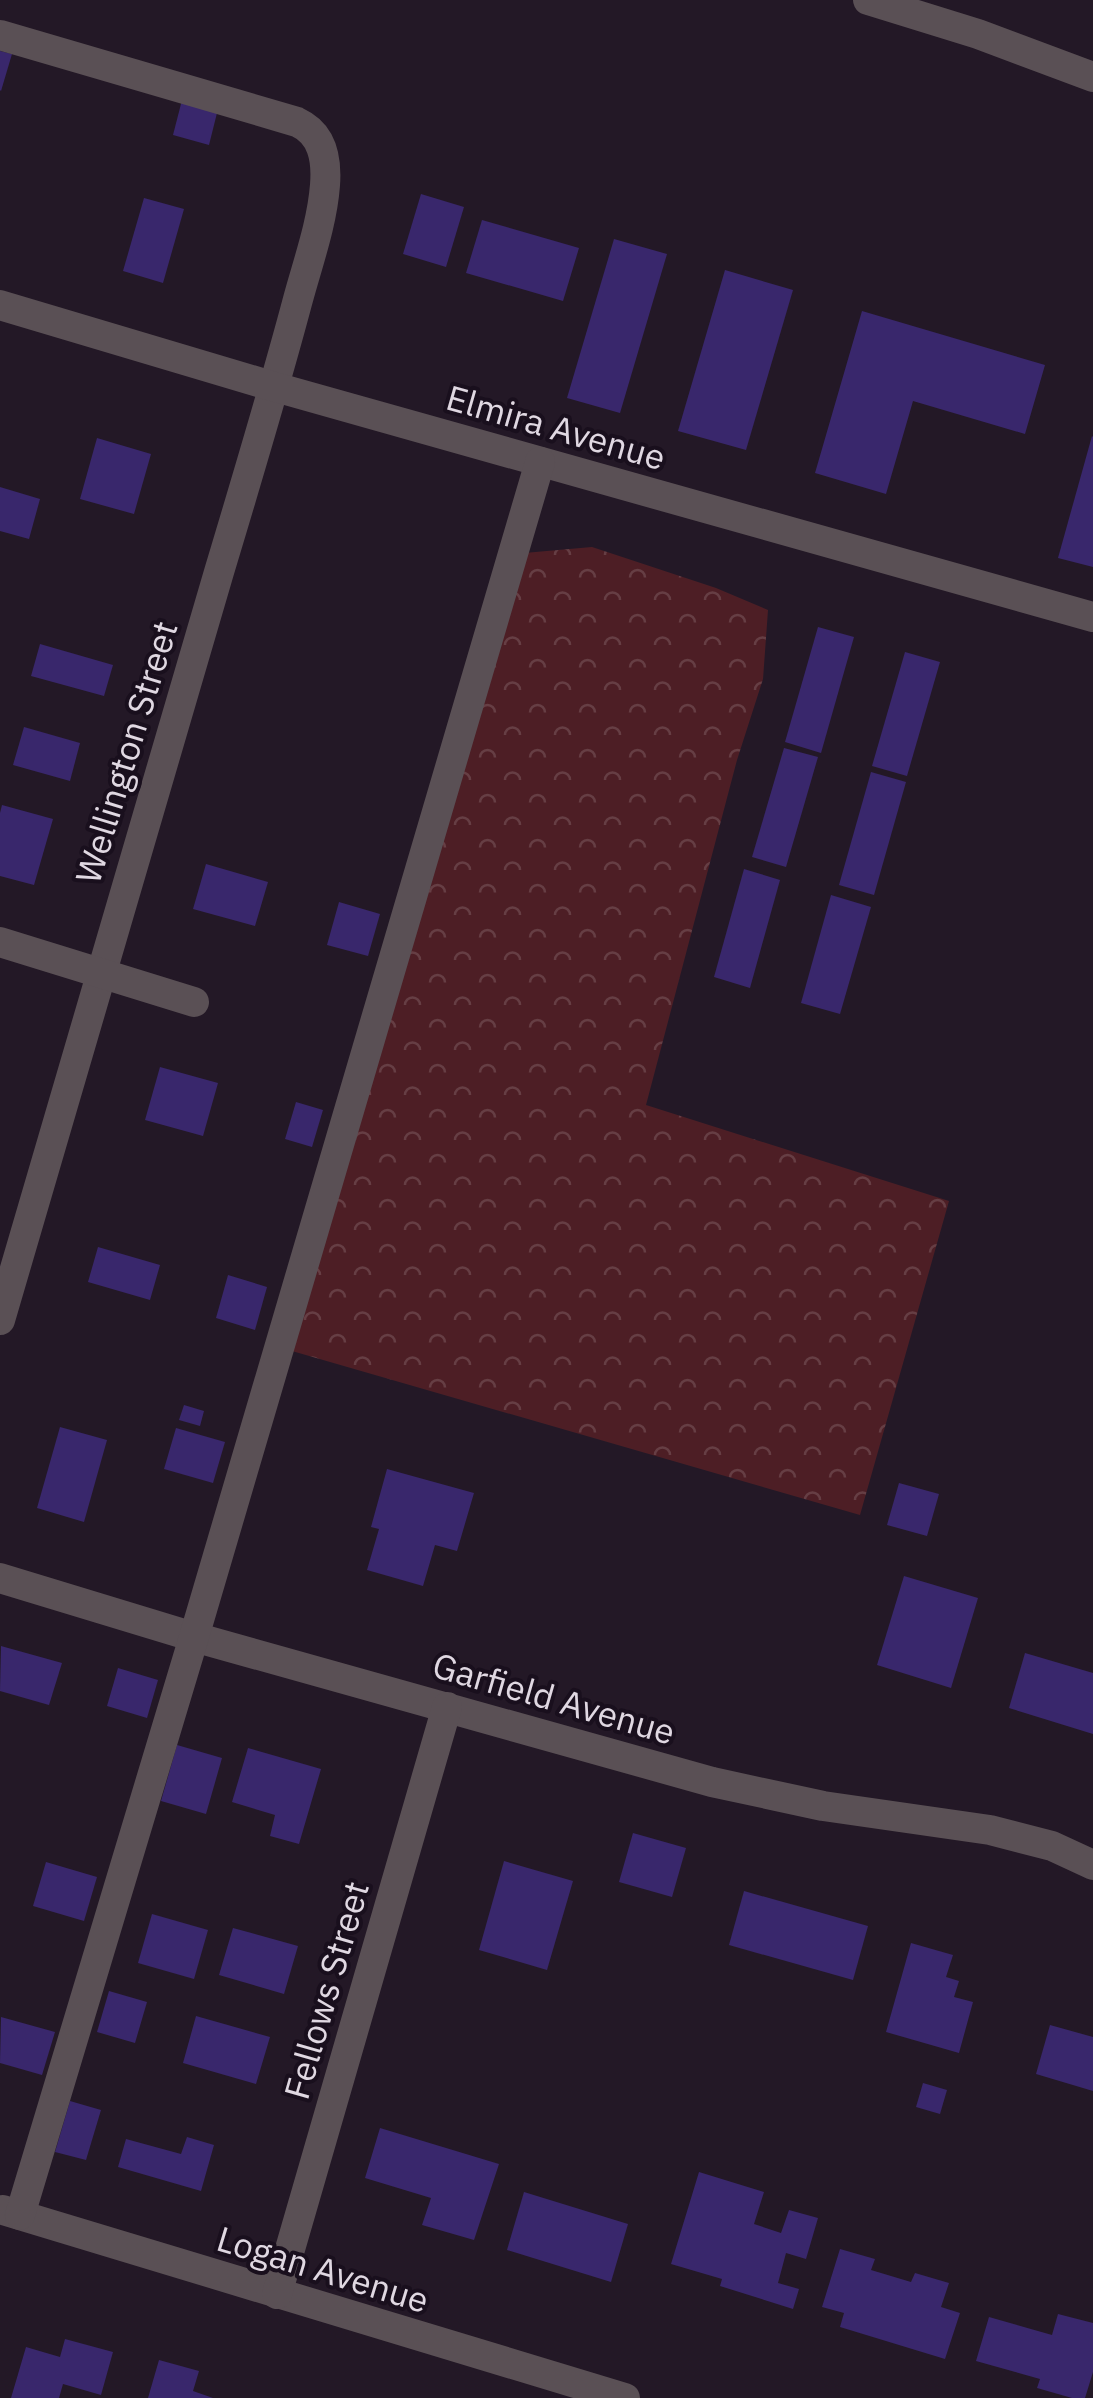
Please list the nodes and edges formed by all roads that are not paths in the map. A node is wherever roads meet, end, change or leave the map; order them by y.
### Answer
1 (868, 0) edge
2 (0, 35) edge
3 (1093, 76) edge
4 (2, 311) edge
5 (274, 387) junction
6 (540, 462) junction
7 (1093, 617) edge
8 (0, 942) edge
9 (99, 974) junction
10 (194, 1002) dead end
11 (0, 1320) edge
12 (0, 1578) edge
13 (194, 1637) junction
14 (446, 1707) junction
15 (1093, 1865) edge
16 (10, 2212) edge
17 (277, 2294) junction
18 (558, 2389) edge
19 (626, 2398) edge

1 - 3 street
2 - 5 street, Wellington Street
4 - 5 street, Elmira Avenue
5 - 6 street, Elmira Avenue
5 - 9 street, Wellington Street
6 - 7 street, Elmira Avenue
6 - 13 street
8 - 9 street
9 - 10 street
9 - 11 street, Wellington Street
12 - 13 street, Garfield Avenue
13 - 14 street, Garfield Avenue
13 - 16 street
14 - 15 street, Garfield Avenue
14 - 17 street, Fellows Street
16 - 17 street, Logan Avenue
17 - 18 street, Logan Avenue
18 - 19 street, Logan Avenue

